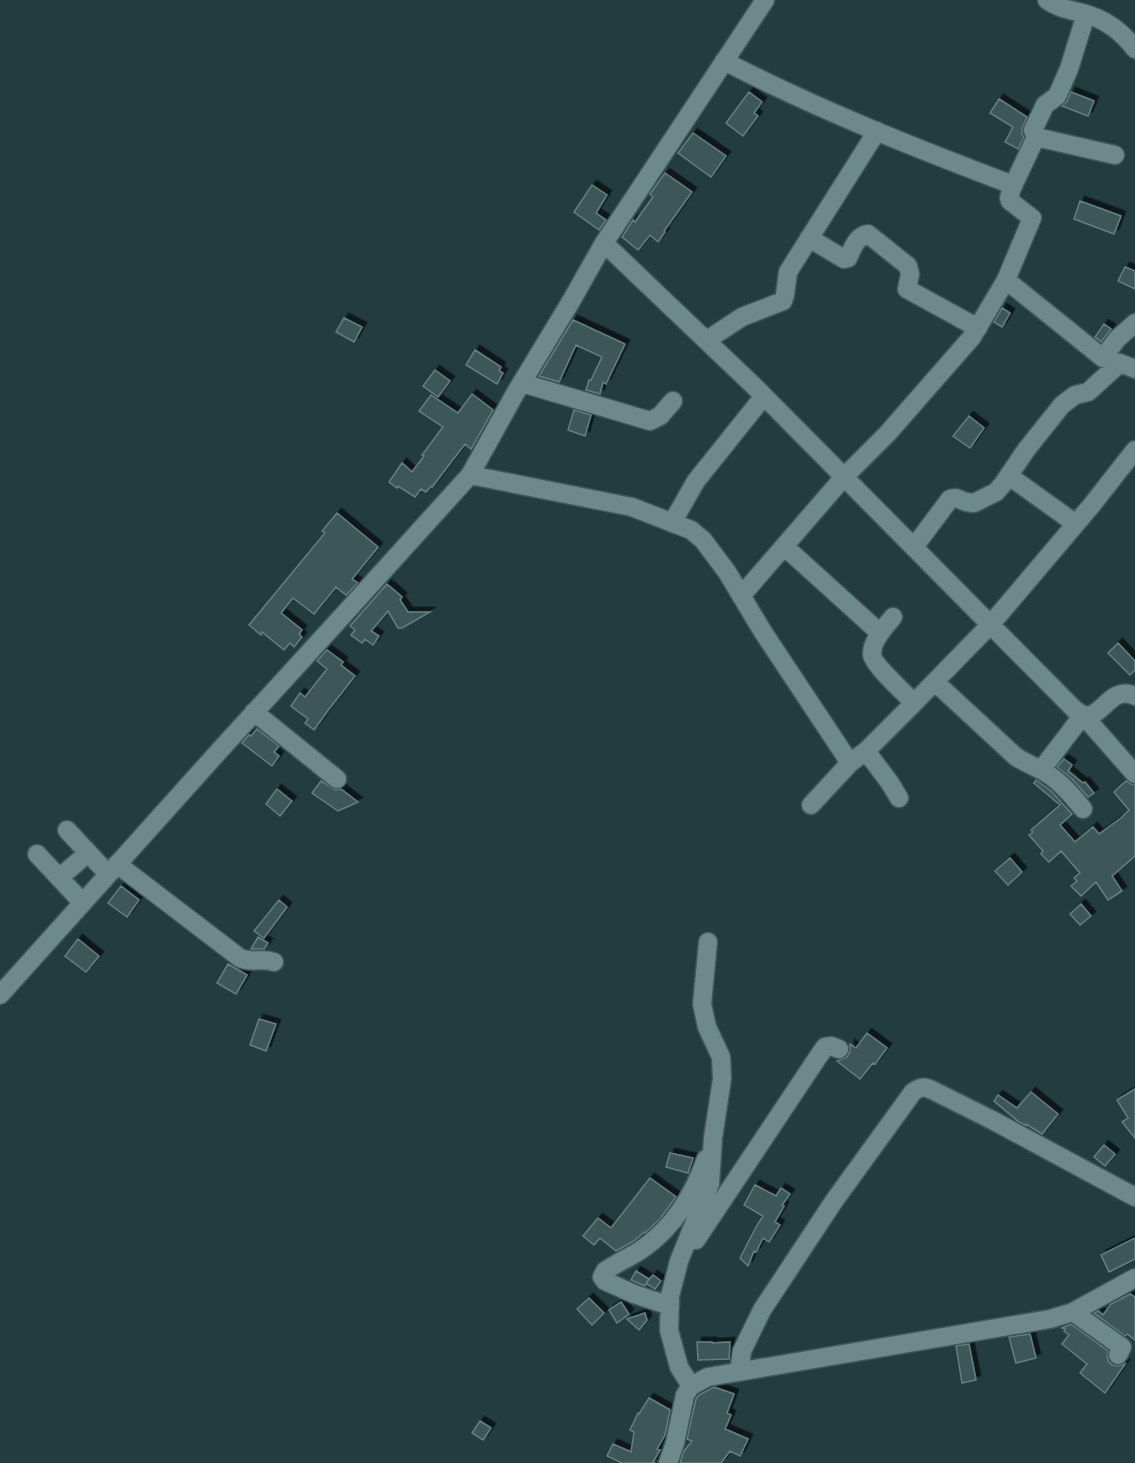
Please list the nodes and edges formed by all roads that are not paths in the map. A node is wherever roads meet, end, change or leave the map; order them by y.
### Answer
1 (765, 0) edge
2 (1047, 0) edge
3 (1086, 14) junction
4 (1135, 49) edge
5 (724, 61) junction
6 (877, 131) junction
7 (1036, 137) junction
8 (1115, 154) dead end
9 (1012, 188) junction
10 (809, 238) junction
11 (604, 243) junction
12 (1005, 280) junction
13 (1135, 323) edge
14 (978, 328) junction
15 (706, 340) junction
16 (1119, 364) edge
17 (522, 382) junction
18 (764, 396) junction
19 (673, 401) dead end
20 (1135, 450) edge
21 (470, 475) junction
22 (1009, 476) junction
23 (844, 477) junction
24 (672, 523) junction
25 (1076, 524) junction
26 (785, 547) junction
27 (914, 547) junction
28 (741, 596) junction
29 (893, 617) dead end
30 (991, 624) junction
31 (880, 633) junction
32 (935, 682) junction
33 (1135, 696) edge
34 (914, 703) junction
35 (254, 712) junction
36 (1083, 715) junction
37 (866, 752) junction
38 (850, 763) junction
39 (1041, 770) junction
40 (1135, 774) edge
41 (337, 778) dead end
42 (899, 798) dead end
43 (812, 805) dead end
44 (1083, 809) dead end
45 (67, 830) dead end
46 (88, 853) junction
47 (37, 854) dead end
48 (112, 869) junction
49 (59, 878) junction
50 (82, 902) junction
51 (708, 942) dead end
52 (274, 963) dead end
53 (0, 995) edge
54 (839, 1049) dead end
55 (713, 1138) junction
56 (1135, 1197) edge
57 (679, 1261) junction
58 (1131, 1285) edge
59 (670, 1306) junction
60 (1073, 1312) junction
61 (1118, 1355) dead end
62 (739, 1372) junction
63 (691, 1386) junction
64 (668, 1463) edge

1 - 5 street
2 - 3 street
3 - 4 street
3 - 7 street
5 - 6 street
5 - 11 street
6 - 9 street
6 - 10 street
7 - 8 street
7 - 9 street
9 - 12 street
10 - 14 street
10 - 15 street
11 - 15 street
11 - 17 street
12 - 14 street
12 - 16 street
13 - 16 street
14 - 23 street
15 - 18 street
16 - 22 street
17 - 19 street
17 - 21 street
18 - 23 street
18 - 24 street
20 - 25 street
21 - 24 street
21 - 35 street
22 - 25 street
22 - 27 street
23 - 26 street
23 - 27 street
24 - 28 street
25 - 30 street
26 - 28 street
26 - 31 street
27 - 30 street
28 - 38 street
29 - 31 street
30 - 32 street
30 - 36 street
31 - 34 street
32 - 34 street
32 - 39 street
33 - 36 street
34 - 37 street
35 - 41 street
35 - 48 street
36 - 39 street
36 - 40 street
37 - 38 street
37 - 42 street
38 - 43 street
39 - 44 street
45 - 46 street
46 - 48 street
46 - 49 street
47 - 49 street
48 - 50 street
48 - 52 street
49 - 50 street
50 - 53 street
51 - 55 street
54 - 57 street
55 - 57 street
55 - 59 street
56 - 62 street
57 - 59 street
58 - 60 street
59 - 63 street
60 - 61 street
60 - 62 street
62 - 63 street
63 - 64 street

